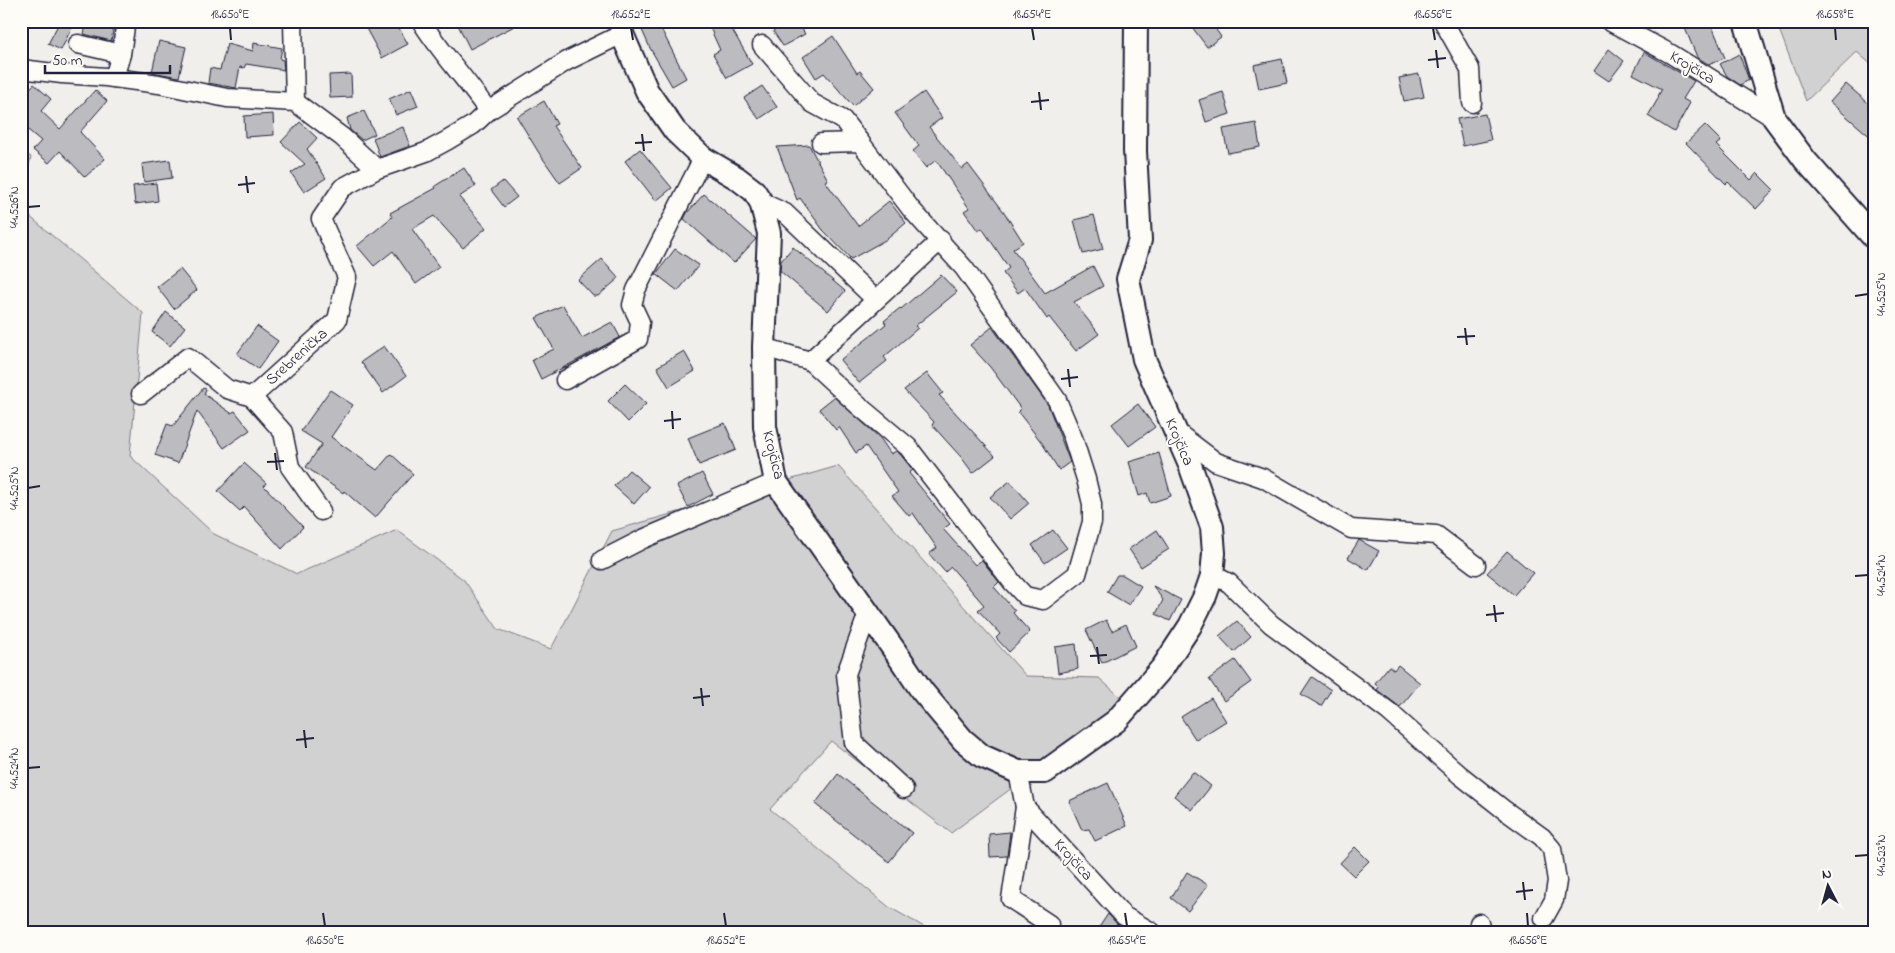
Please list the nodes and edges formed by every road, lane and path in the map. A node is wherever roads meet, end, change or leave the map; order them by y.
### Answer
1 (126, 21) edge
2 (292, 21) edge
3 (421, 21) edge
4 (1136, 21) edge
5 (1443, 21) edge
6 (1609, 21) edge
7 (1745, 21) edge
8 (621, 28) edge
9 (78, 44) dead end
10 (762, 45) dead end
11 (122, 54) junction
12 (21, 69) edge
13 (114, 78) junction
14 (295, 102) junction
15 (1472, 103) dead end
16 (488, 112) junction
17 (1774, 118) junction
18 (860, 142) junction
19 (821, 143) dead end
20 (703, 158) junction
21 (377, 169) junction
22 (761, 202) junction
23 (1874, 238) edge
24 (941, 240) junction
25 (875, 299) junction
26 (764, 347) junction
27 (810, 360) junction
28 (565, 380) dead end
29 (141, 394) dead end
30 (252, 397) junction
31 (1175, 431) junction
32 (776, 482) junction
33 (321, 511) dead end
34 (602, 560) dead end
35 (1476, 565) dead end
36 (1212, 576) junction
37 (868, 613) junction
38 (1018, 772) junction
39 (904, 789) dead end
40 (1025, 807) junction
41 (1544, 918) dead end
42 (1049, 924) dead end
43 (1152, 932) edge

1 - 11 street
2 - 14 street
3 - 16 street
4 - 31 main road, Krojčica
5 - 15 street
6 - 17 street, Krojčica
7 - 17 main road, Krojčica
8 - 16 street, Srebrenička
8 - 20 main road, Krojčica
9 - 11 street
10 - 18 street
11 - 13 street
12 - 13 street
13 - 14 street
14 - 21 street
16 - 21 street, Srebrenička
17 - 23 main road, Krojčica
18 - 19 street
18 - 24 street
20 - 22 main road, Krojčica
20 - 28 street
21 - 30 street, Srebrenička
22 - 25 street
22 - 26 main road, Krojčica
24 - 25 street
24 - 27 street
25 - 27 street
26 - 27 street
26 - 32 main road, Krojčica
29 - 30 street, Srebrenička
30 - 33 street, Srebrenička
31 - 35 street
31 - 36 main road, Krojčica
32 - 34 street
32 - 37 main road, Krojčica
36 - 38 main road, Krojčica
36 - 41 street
37 - 38 main road, Krojčica
37 - 39 street
38 - 40 street
40 - 42 street
40 - 43 street, Krojčica

